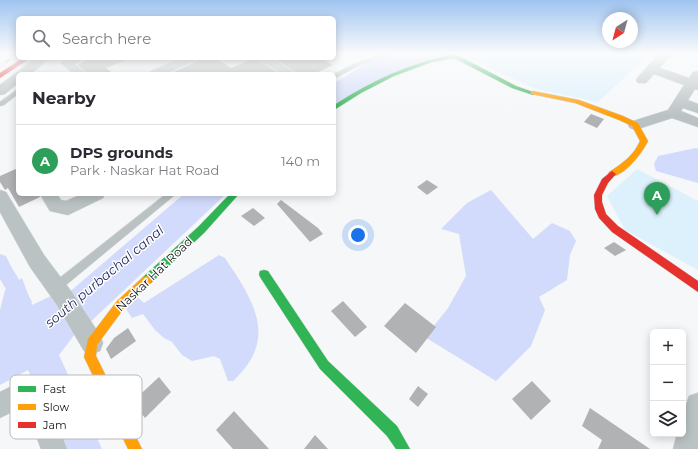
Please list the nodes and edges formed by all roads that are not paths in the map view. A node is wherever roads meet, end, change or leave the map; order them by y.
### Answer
1 (395, 74) edge
2 (489, 74) edge
3 (647, 74) edge
4 (669, 74) edge
5 (642, 80) dead end
6 (16, 81) edge
7 (696, 82) edge
8 (16, 92) edge
9 (1, 100) edge
10 (12, 103) dead end
11 (336, 107) edge
12 (677, 108) junction
13 (698, 109) edge
14 (698, 123) edge
15 (635, 125) junction
16 (0, 196) edge
17 (49, 196) edge
18 (93, 196) edge
19 (170, 196) edge
20 (233, 196) edge
21 (264, 274) dead end
22 (698, 287) edge
23 (60, 292) junction
24 (92, 343) junction
25 (99, 375) edge
26 (10, 400) edge
27 (698, 405) edge
28 (0, 406) edge
29 (50, 439) edge
30 (130, 439) edge
31 (54, 449) edge
32 (135, 449) edge
33 (403, 449) edge
34 (686, 449) edge

1 - 11 street
2 - 15 street
3 - 5 street
4 - 7 street
6 - 9 street
7 - 12 street
8 - 9 lane
9 - 10 lane
12 - 13 street
12 - 14 street
12 - 15 street
15 - 22 street
16 - 23 street
17 - 18 street
19 - 23 lane
20 - 24 street, Naskar Hat Road
21 - 33 street
23 - 24 street
24 - 25 street
26 - 28 street
27 - 34 street
29 - 31 street
30 - 32 street

